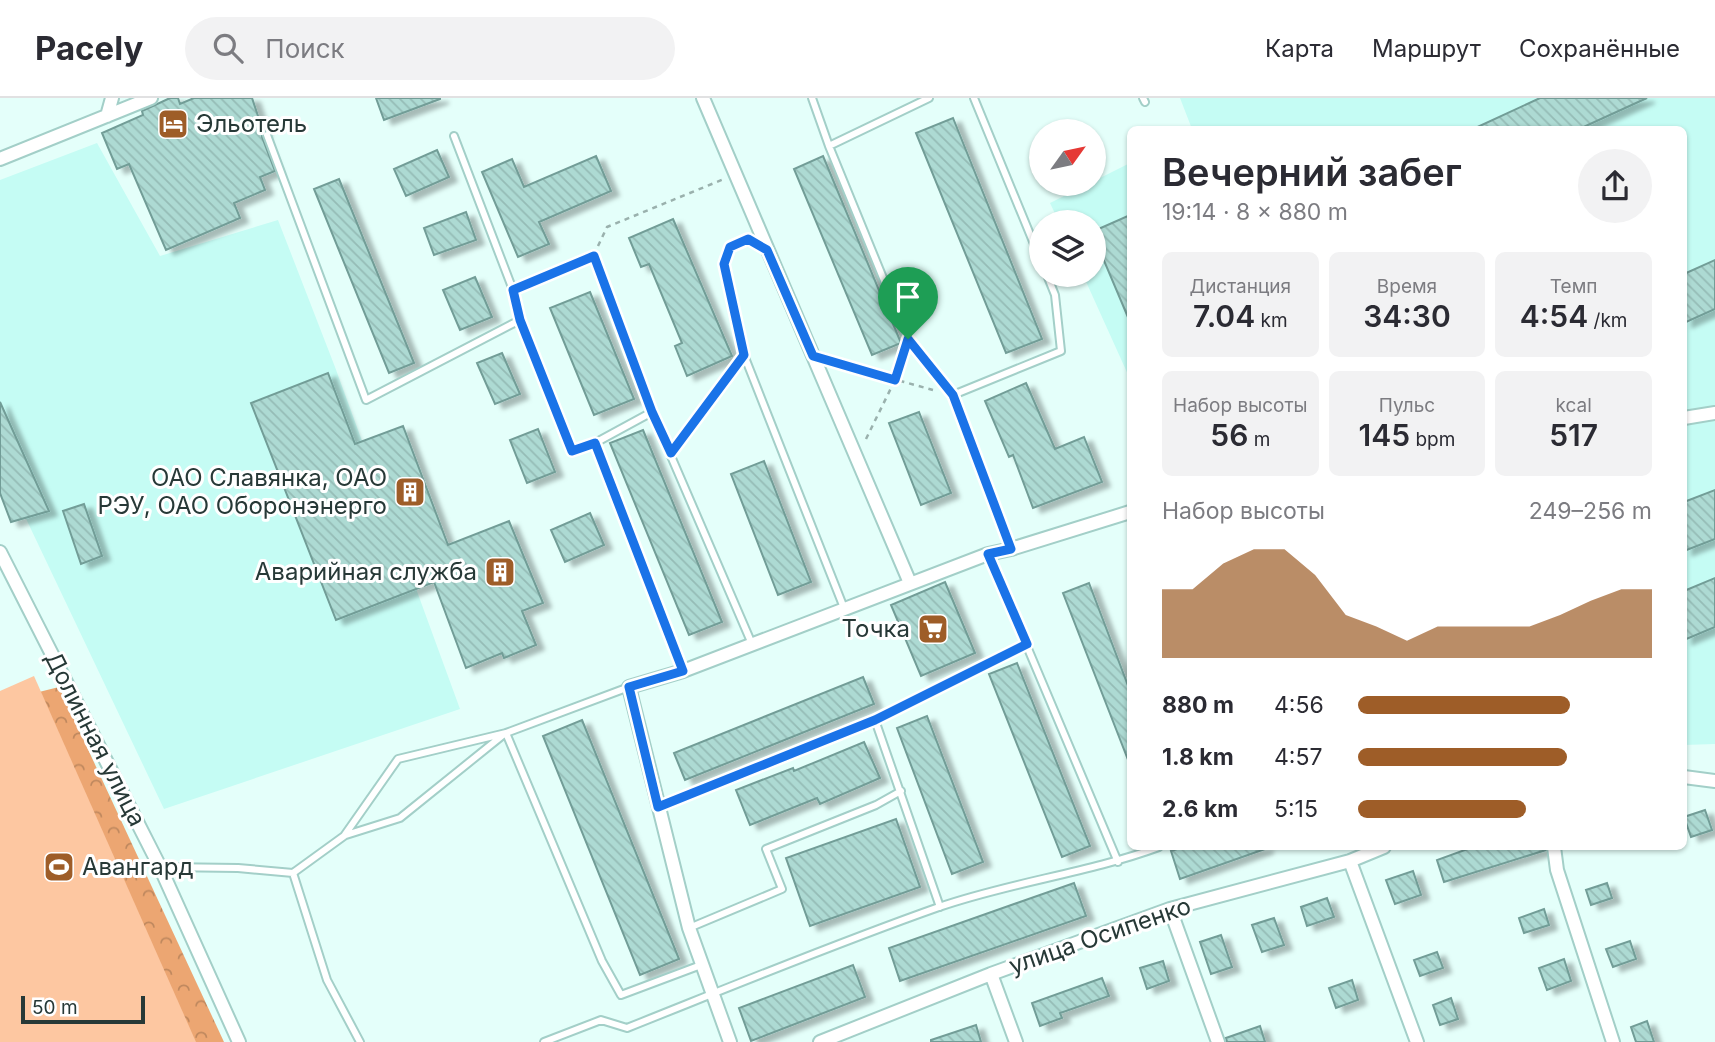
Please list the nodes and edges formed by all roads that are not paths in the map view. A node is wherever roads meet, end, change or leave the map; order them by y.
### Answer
1 (112, 98) edge
2 (151, 98) edge
3 (703, 98) edge
4 (812, 98) edge
5 (929, 98) edge
6 (974, 98) edge
7 (107, 116) junction
8 (267, 135) dead end
9 (454, 136) dead end
10 (829, 146) junction
11 (0, 159) edge
12 (1029, 232) edge
13 (767, 250) junction
14 (724, 264) road end
15 (1052, 287) edge
16 (513, 290) junction
17 (520, 320) junction
18 (744, 355) road end
19 (953, 395) junction
20 (652, 412) junction
21 (1715, 413) edge
22 (1687, 418) edge
23 (1127, 513) edge
24 (1011, 549) junction
25 (988, 554) junction
26 (1, 556) edge
27 (910, 583) junction
28 (844, 608) junction
29 (752, 644) junction
30 (1027, 644) junction
31 (629, 687) junction
32 (875, 720) junction
33 (506, 733) junction
34 (1687, 777) edge
35 (1715, 781) edge
36 (901, 791) junction
37 (658, 807) junction
38 (344, 835) junction
39 (1151, 850) edge
40 (1377, 850) edge
41 (1555, 850) edge
42 (1350, 861) junction
43 (1118, 862) junction
44 (160, 867) junction
45 (293, 873) junction
46 (940, 906) junction
47 (1170, 909) junction
48 (689, 928) junction
49 (701, 965) junction
50 (991, 974) junction
51 (712, 994) junction
52 (239, 1042) edge
53 (360, 1042) edge
54 (544, 1042) edge
55 (730, 1042) edge
56 (820, 1042) edge
57 (1016, 1042) edge
58 (1218, 1042) edge
59 (1417, 1042) edge
60 (1613, 1042) edge

1 - 7 street
2 - 7 street
3 - 13 street
4 - 10 lane
5 - 10 lane
6 - 12 lane
7 - 11 street
8 - 17 lane
9 - 16 lane
10 - 19 lane
13 - 14 lane
13 - 27 street
15 - 19 lane
16 - 17 lane
16 - 20 lane
17 - 20 lane
18 - 28 lane
19 - 24 lane
20 - 29 lane
21 - 22 street
23 - 24 street
24 - 25 street
25 - 27 street
25 - 30 lane
26 - 44 street, Долинная улица
27 - 28 street
28 - 29 street
29 - 31 street
30 - 32 lane
30 - 43 lane
31 - 33 lane
31 - 37 street
32 - 36 lane
32 - 37 lane
33 - 38 lane
33 - 38 lane
33 - 49 lane
34 - 35 street
36 - 46 lane
36 - 48 lane
37 - 48 street
38 - 45 lane
39 - 43 lane
40 - 42 street, улица Осипенко
41 - 60 street
42 - 47 street, улица Осипенко
42 - 59 street
43 - 46 lane
44 - 45 lane
44 - 52 street, Долинная улица
45 - 53 lane
46 - 51 lane
47 - 50 street, улица Осипенко
47 - 58 street
48 - 49 street
49 - 51 street
50 - 56 street, улица Осипенко
50 - 57 street
51 - 54 lane
51 - 55 street

